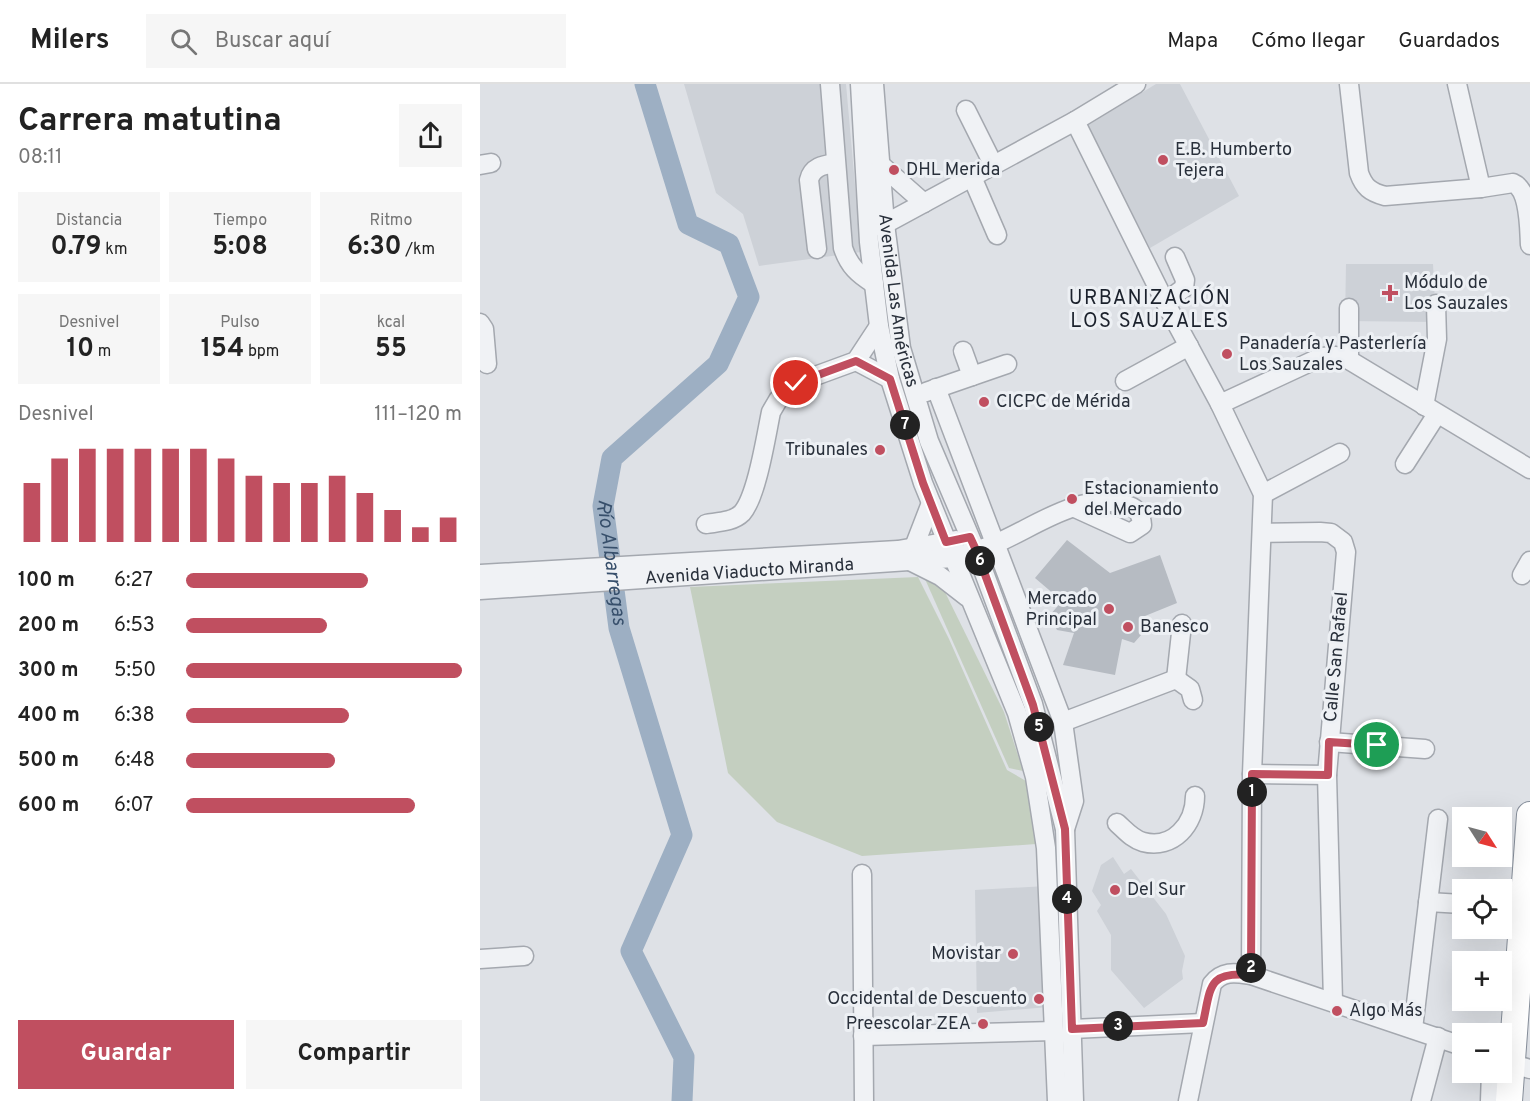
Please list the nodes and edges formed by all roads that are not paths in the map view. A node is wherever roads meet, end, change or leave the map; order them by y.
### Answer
1 (830, 84) edge
2 (860, 84) edge
3 (874, 84) edge
4 (1349, 84) edge
5 (1457, 84) edge
6 (1125, 87) edge
7 (966, 110) dead end
8 (1075, 121) junction
9 (835, 163) junction
10 (993, 164) junction
11 (881, 165) junction
12 (972, 177) junction
13 (1526, 187) edge
14 (1481, 188) junction
15 (924, 203) junction
16 (877, 225) junction
17 (998, 235) dead end
18 (1530, 245) edge
19 (817, 249) dead end
20 (1175, 257) dead end
21 (874, 284) junction
22 (1165, 302) junction
23 (1437, 304) dead end
24 (1348, 308) dead end
25 (480, 323) edge
26 (879, 326) junction
27 (1189, 346) junction
28 (963, 351) dead end
29 (1349, 360) junction
30 (856, 361) junction
31 (487, 364) dead end
32 (1007, 364) dead end
33 (972, 376) junction
34 (890, 379) junction
35 (1125, 381) dead end
36 (936, 388) junction
37 (916, 394) junction
38 (1220, 404) junction
39 (1431, 410) junction
40 (1341, 453) dead end
41 (1405, 464) dead end
42 (965, 465) junction
43 (1530, 469) edge
44 (945, 474) junction
45 (1263, 494) junction
46 (931, 503) junction
47 (1075, 508) dead end
48 (706, 524) dead end
49 (1262, 533) junction
50 (997, 543) junction
51 (973, 544) junction
52 (950, 550) junction
53 (906, 555) junction
54 (485, 582) edge
55 (968, 598) junction
56 (1182, 624) dead end
57 (1176, 679) junction
58 (1193, 700) dead end
59 (1056, 704) junction
60 (1034, 710) junction
61 (1070, 732) junction
62 (1329, 742) junction
63 (1425, 749) dead end
64 (1252, 774) junction
65 (1328, 775) junction
66 (1195, 796) dead end
67 (1530, 815) edge
68 (1438, 819) dead end
69 (1117, 823) dead end
70 (1065, 829) junction
71 (862, 874) dead end
72 (1428, 902) junction
73 (1452, 903) edge
74 (524, 956) dead end
75 (480, 959) edge
76 (1251, 975) junction
77 (1333, 1001) junction
78 (1529, 1003) edge
79 (1203, 1023) junction
80 (1072, 1029) junction
81 (1413, 1029) junction
82 (1054, 1031) junction
83 (863, 1036) junction
84 (1438, 1037) junction
85 (1452, 1042) edge
86 (1512, 1067) edge
87 (1502, 1083) edge
88 (1511, 1083) edge
89 (864, 1101) edge
90 (1057, 1101) edge
91 (1074, 1101) edge
92 (1188, 1101) edge
93 (1420, 1101) edge
94 (1490, 1101) edge
95 (1509, 1101) edge
96 (1526, 1101) edge

1 - 9 street
2 - 16 street, Avenida Las Américas
3 - 11 street, Avenida Las Américas
4 - 14 street
5 - 14 street
6 - 8 street
7 - 10 street
8 - 10 street
8 - 22 street
9 - 19 street
9 - 21 street
10 - 12 street
11 - 15 street
11 - 16 street, Avenida Las Américas
12 - 15 street
12 - 17 street
13 - 14 street
13 - 18 street
15 - 16 street
16 - 21 street, Avenida Las Américas
16 - 37 street, Avenida Las Américas
20 - 22 street
21 - 26 street, Avenida Las Américas
22 - 27 street
23 - 39 street
24 - 29 street
25 - 31 street
26 - 30 street
26 - 34 street, Avenida Las Américas
27 - 35 street
27 - 38 street
28 - 33 street
29 - 38 street
29 - 39 street
30 - 34 street
30 - 48 street
32 - 33 street
33 - 36 street
34 - 46 street, Avenida Las Américas
36 - 37 street
36 - 42 street
37 - 44 street, Avenida Las Américas
38 - 45 street
39 - 41 street
39 - 43 street
40 - 45 street
42 - 44 street
42 - 50 street
44 - 51 street, Avenida Las Américas
45 - 49 street
46 - 52 street, Avenida Las Américas
46 - 53 street
47 - 50 street, Avenida Viaducto Miranda
49 - 62 street, Calle San Rafael
49 - 64 street
50 - 51 street, Avenida Viaducto Miranda
50 - 59 street
51 - 52 street, Avenida Viaducto Miranda
51 - 60 street, Avenida Las Américas
52 - 53 street, Avenida Viaducto Miranda
52 - 55 street, Avenida Las Américas
53 - 54 street, Avenida Viaducto Miranda
53 - 55 street
55 - 82 street, Avenida Las Américas
56 - 57 street
57 - 58 street
57 - 61 street
59 - 60 street
59 - 61 street
60 - 70 street, Avenida Las Américas
61 - 70 street
62 - 63 street
62 - 65 street, Calle San Rafael
64 - 65 street
64 - 76 street
65 - 77 street, Calle San Rafael
66 - 69 street
67 - 86 highway
68 - 72 street
70 - 80 street, Avenida Las Américas
71 - 83 street
72 - 73 street
72 - 81 street
74 - 75 street
76 - 77 street
76 - 79 street
77 - 81 street
78 - 86 highway
79 - 80 street
79 - 92 street
80 - 91 street, Avenida Las Américas
81 - 84 street
82 - 83 street
82 - 90 street, Avenida Las Américas
83 - 89 street
84 - 85 street
84 - 93 street
86 - 96 highway
87 - 94 street
88 - 95 highway

